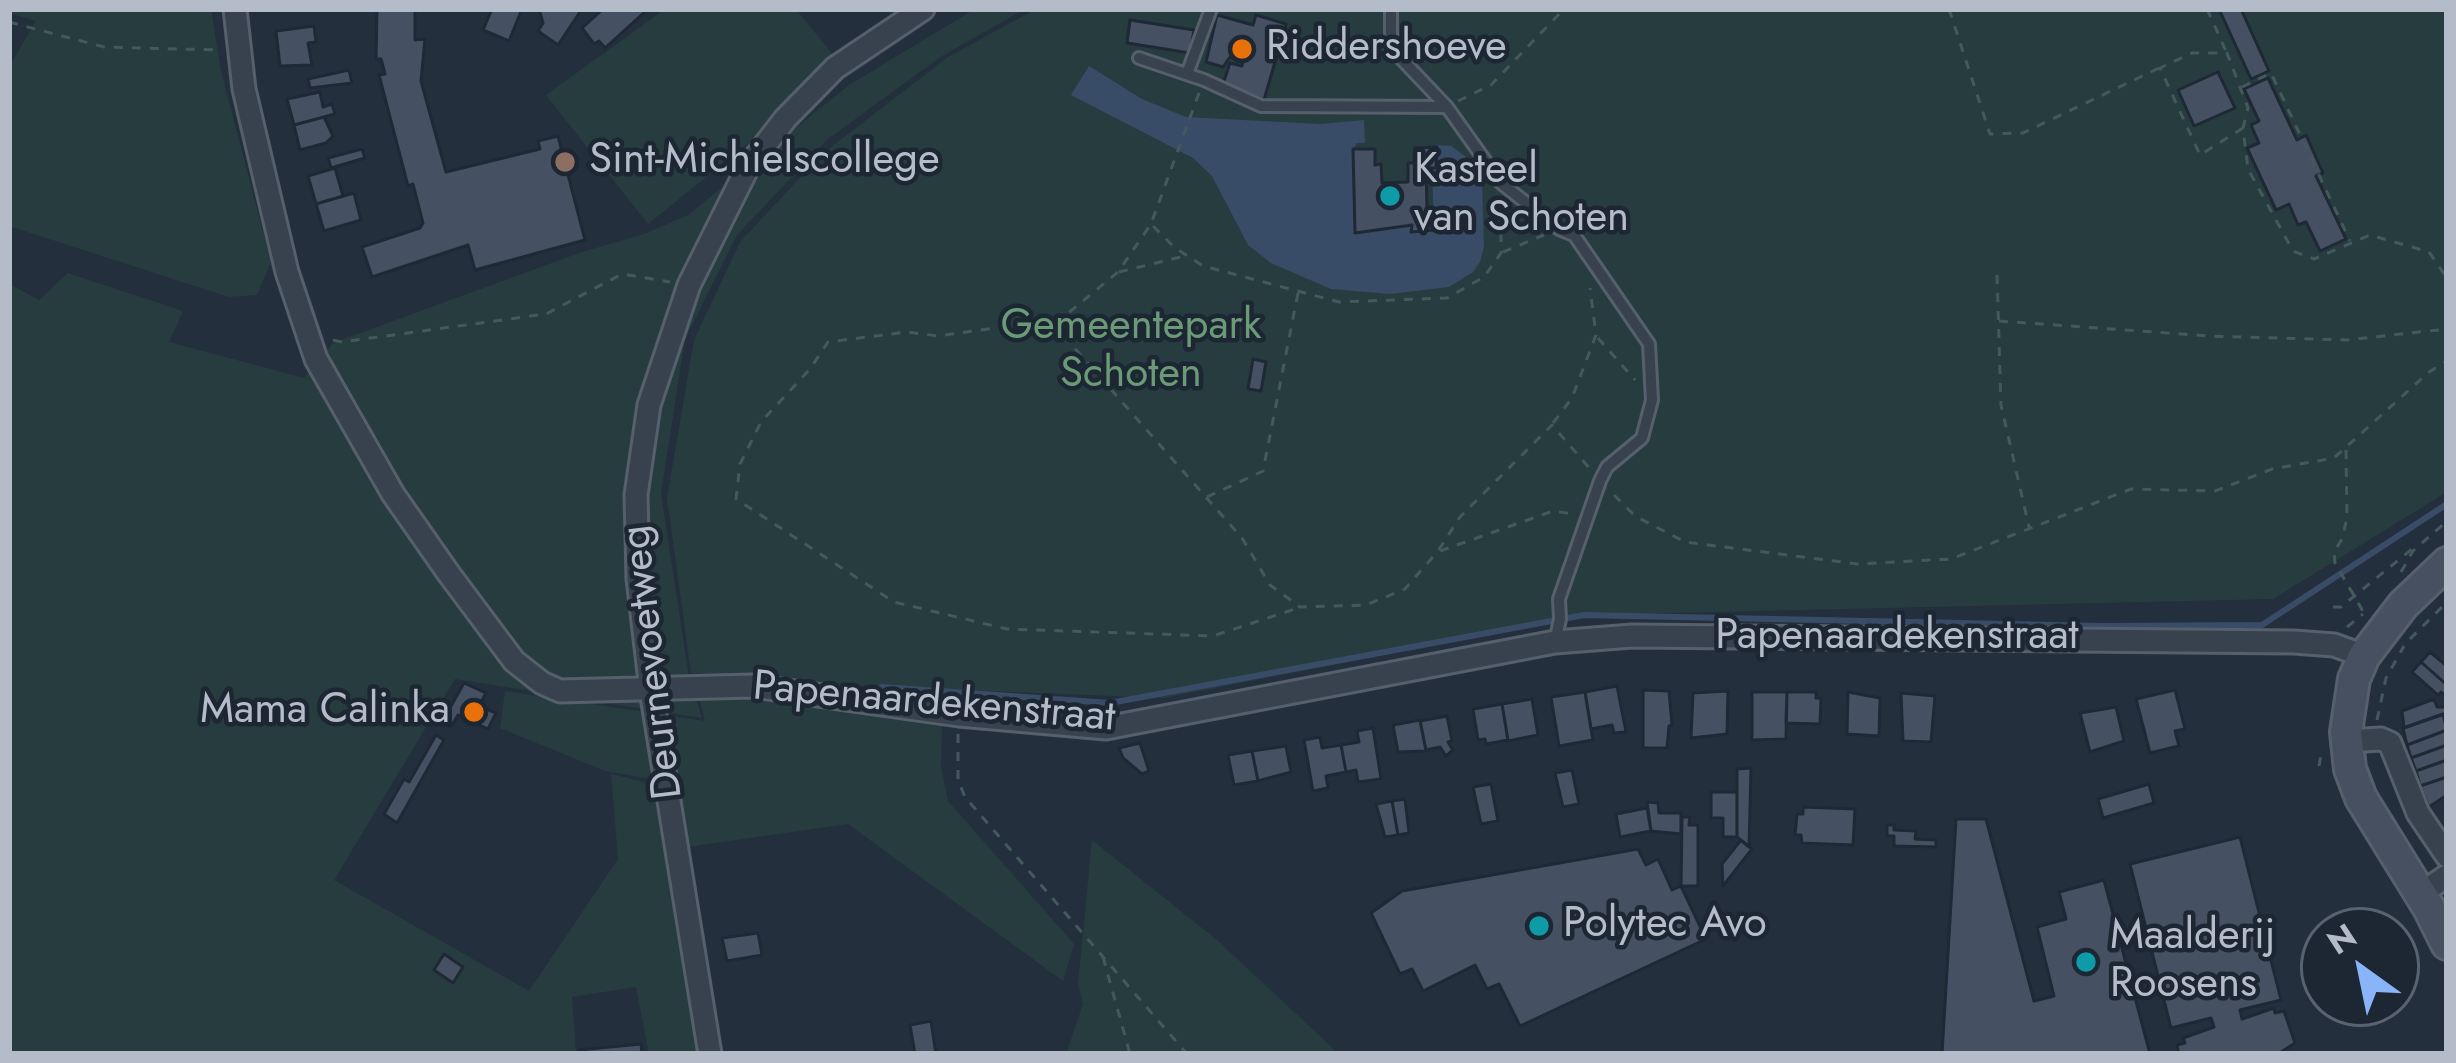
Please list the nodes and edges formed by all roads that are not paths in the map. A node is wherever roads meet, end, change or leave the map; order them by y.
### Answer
1 (235, 9) edge
2 (923, 9) edge
3 (1211, 9) edge
4 (1390, 9) edge
5 (1139, 58) dead end
6 (1187, 74) junction
7 (1447, 107) junction
8 (2447, 563) edge
9 (1558, 631) junction
10 (2374, 667) junction
11 (651, 690) junction
12 (2347, 741) junction
13 (2447, 856) edge
14 (2436, 898) edge
15 (2447, 944) edge
16 (710, 1054) edge

1 - 11 street, Papenaardekenstraat
2 - 11 street, Deurnevoetweg
3 - 6 lane
4 - 7 lane
5 - 6 lane
6 - 7 lane
7 - 9 lane
8 - 10 street
9 - 10 street, Papenaardekenstraat
9 - 11 street, Papenaardekenstraat
10 - 12 street
11 - 16 street, Deurnevoetweg
12 - 13 street
12 - 14 street
14 - 15 street

